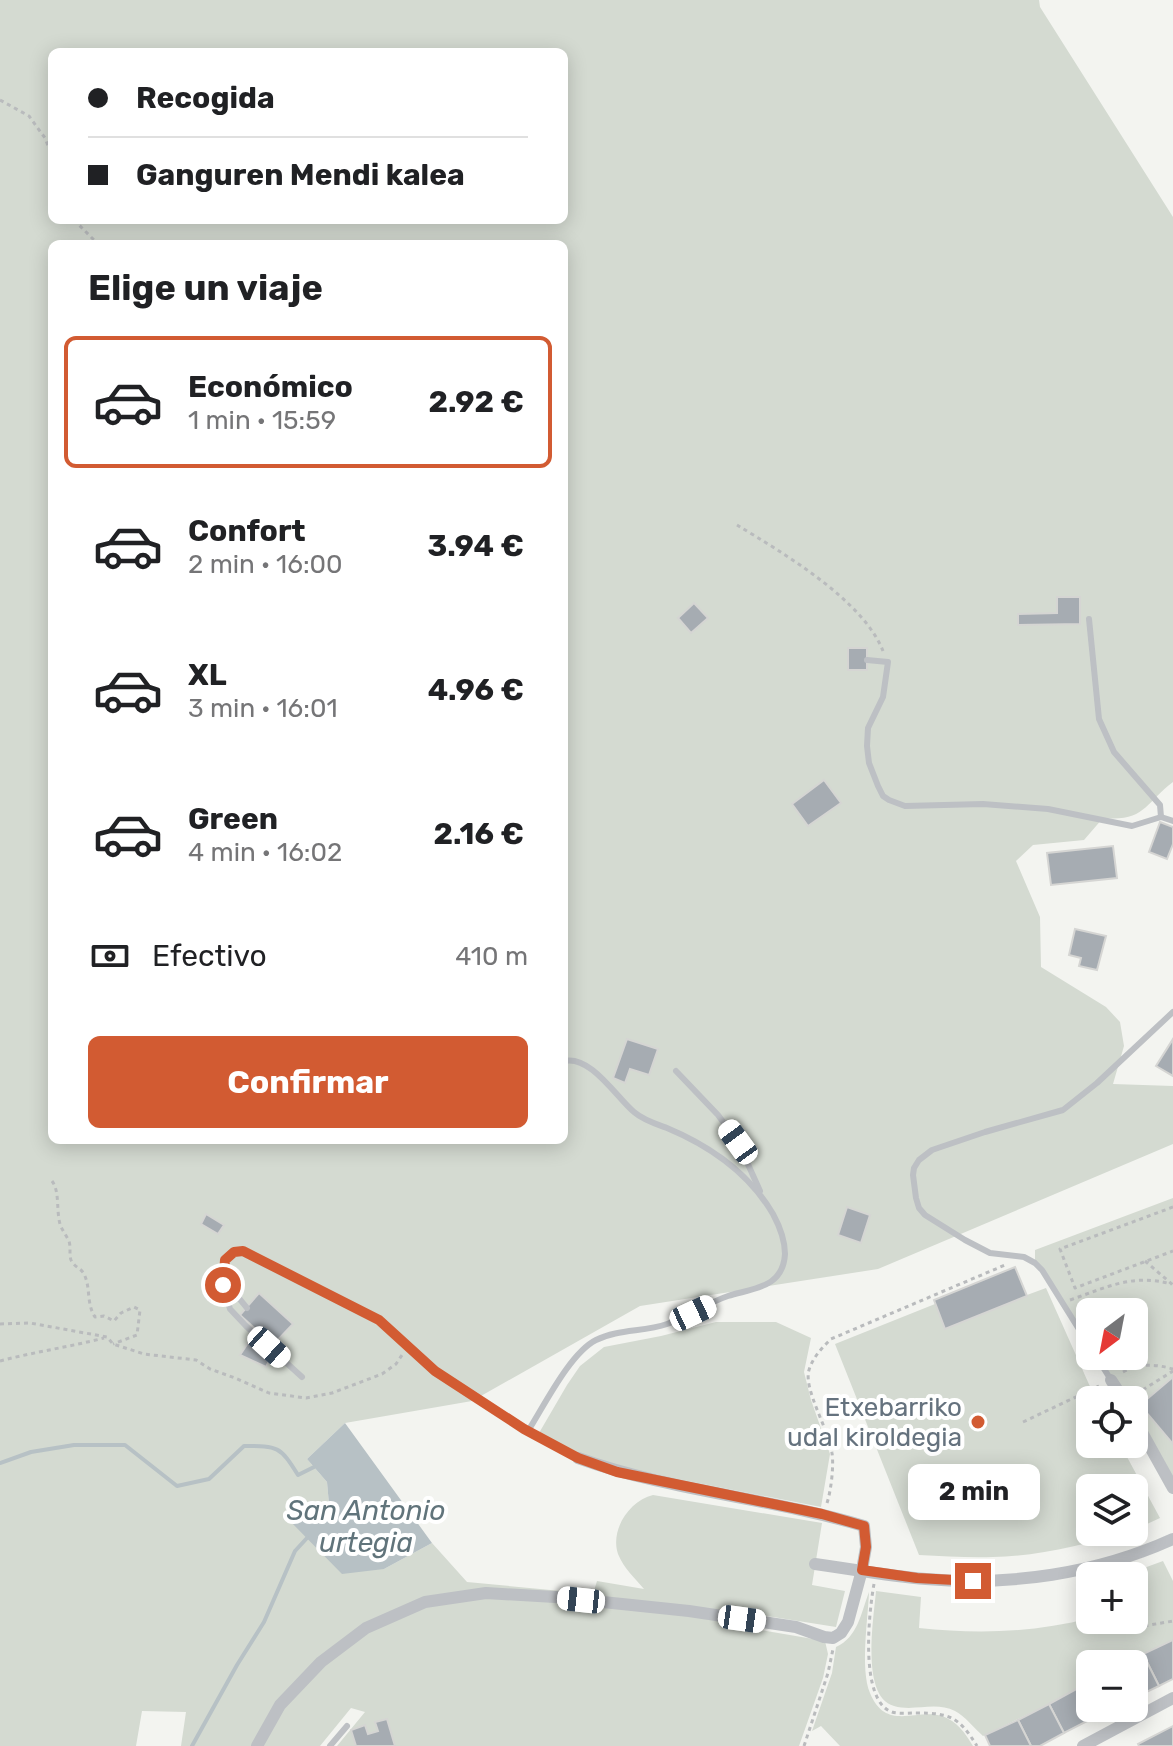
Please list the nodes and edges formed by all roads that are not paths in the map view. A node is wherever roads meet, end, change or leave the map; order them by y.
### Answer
1 (1089, 619) dead end
2 (867, 660) dead end
3 (1161, 817) junction
4 (1173, 821) edge
5 (1173, 1012) edge
6 (568, 1060) edge
7 (676, 1071) dead end
8 (761, 1194) junction
9 (225, 1260) junction
10 (247, 1308) dead end
11 (1076, 1325) edge
12 (1105, 1370) edge
13 (302, 1377) dead end
14 (1111, 1380) joint
15 (1116, 1386) edge
16 (528, 1431) junction
17 (1148, 1443) edge
18 (578, 1458) joint
19 (1173, 1488) edge
20 (1173, 1539) edge
21 (815, 1564) dead end
22 (862, 1570) junction
23 (1173, 1698) edge
24 (347, 1726) dead end
25 (257, 1746) edge
26 (330, 1746) edge
27 (1083, 1746) edge

1 - 3 lane
2 - 3 lane
3 - 4 lane
5 - 11 lane
6 - 8 lane
7 - 8 lane
8 - 16 lane
9 - 10 lane
9 - 13 lane
9 - 16 lane
12 - 14 lane
14 - 15 street
16 - 18 lane
17 - 19 street
18 - 22 street
20 - 22 street
21 - 22 street
22 - 25 street
23 - 27 street
24 - 26 lane

